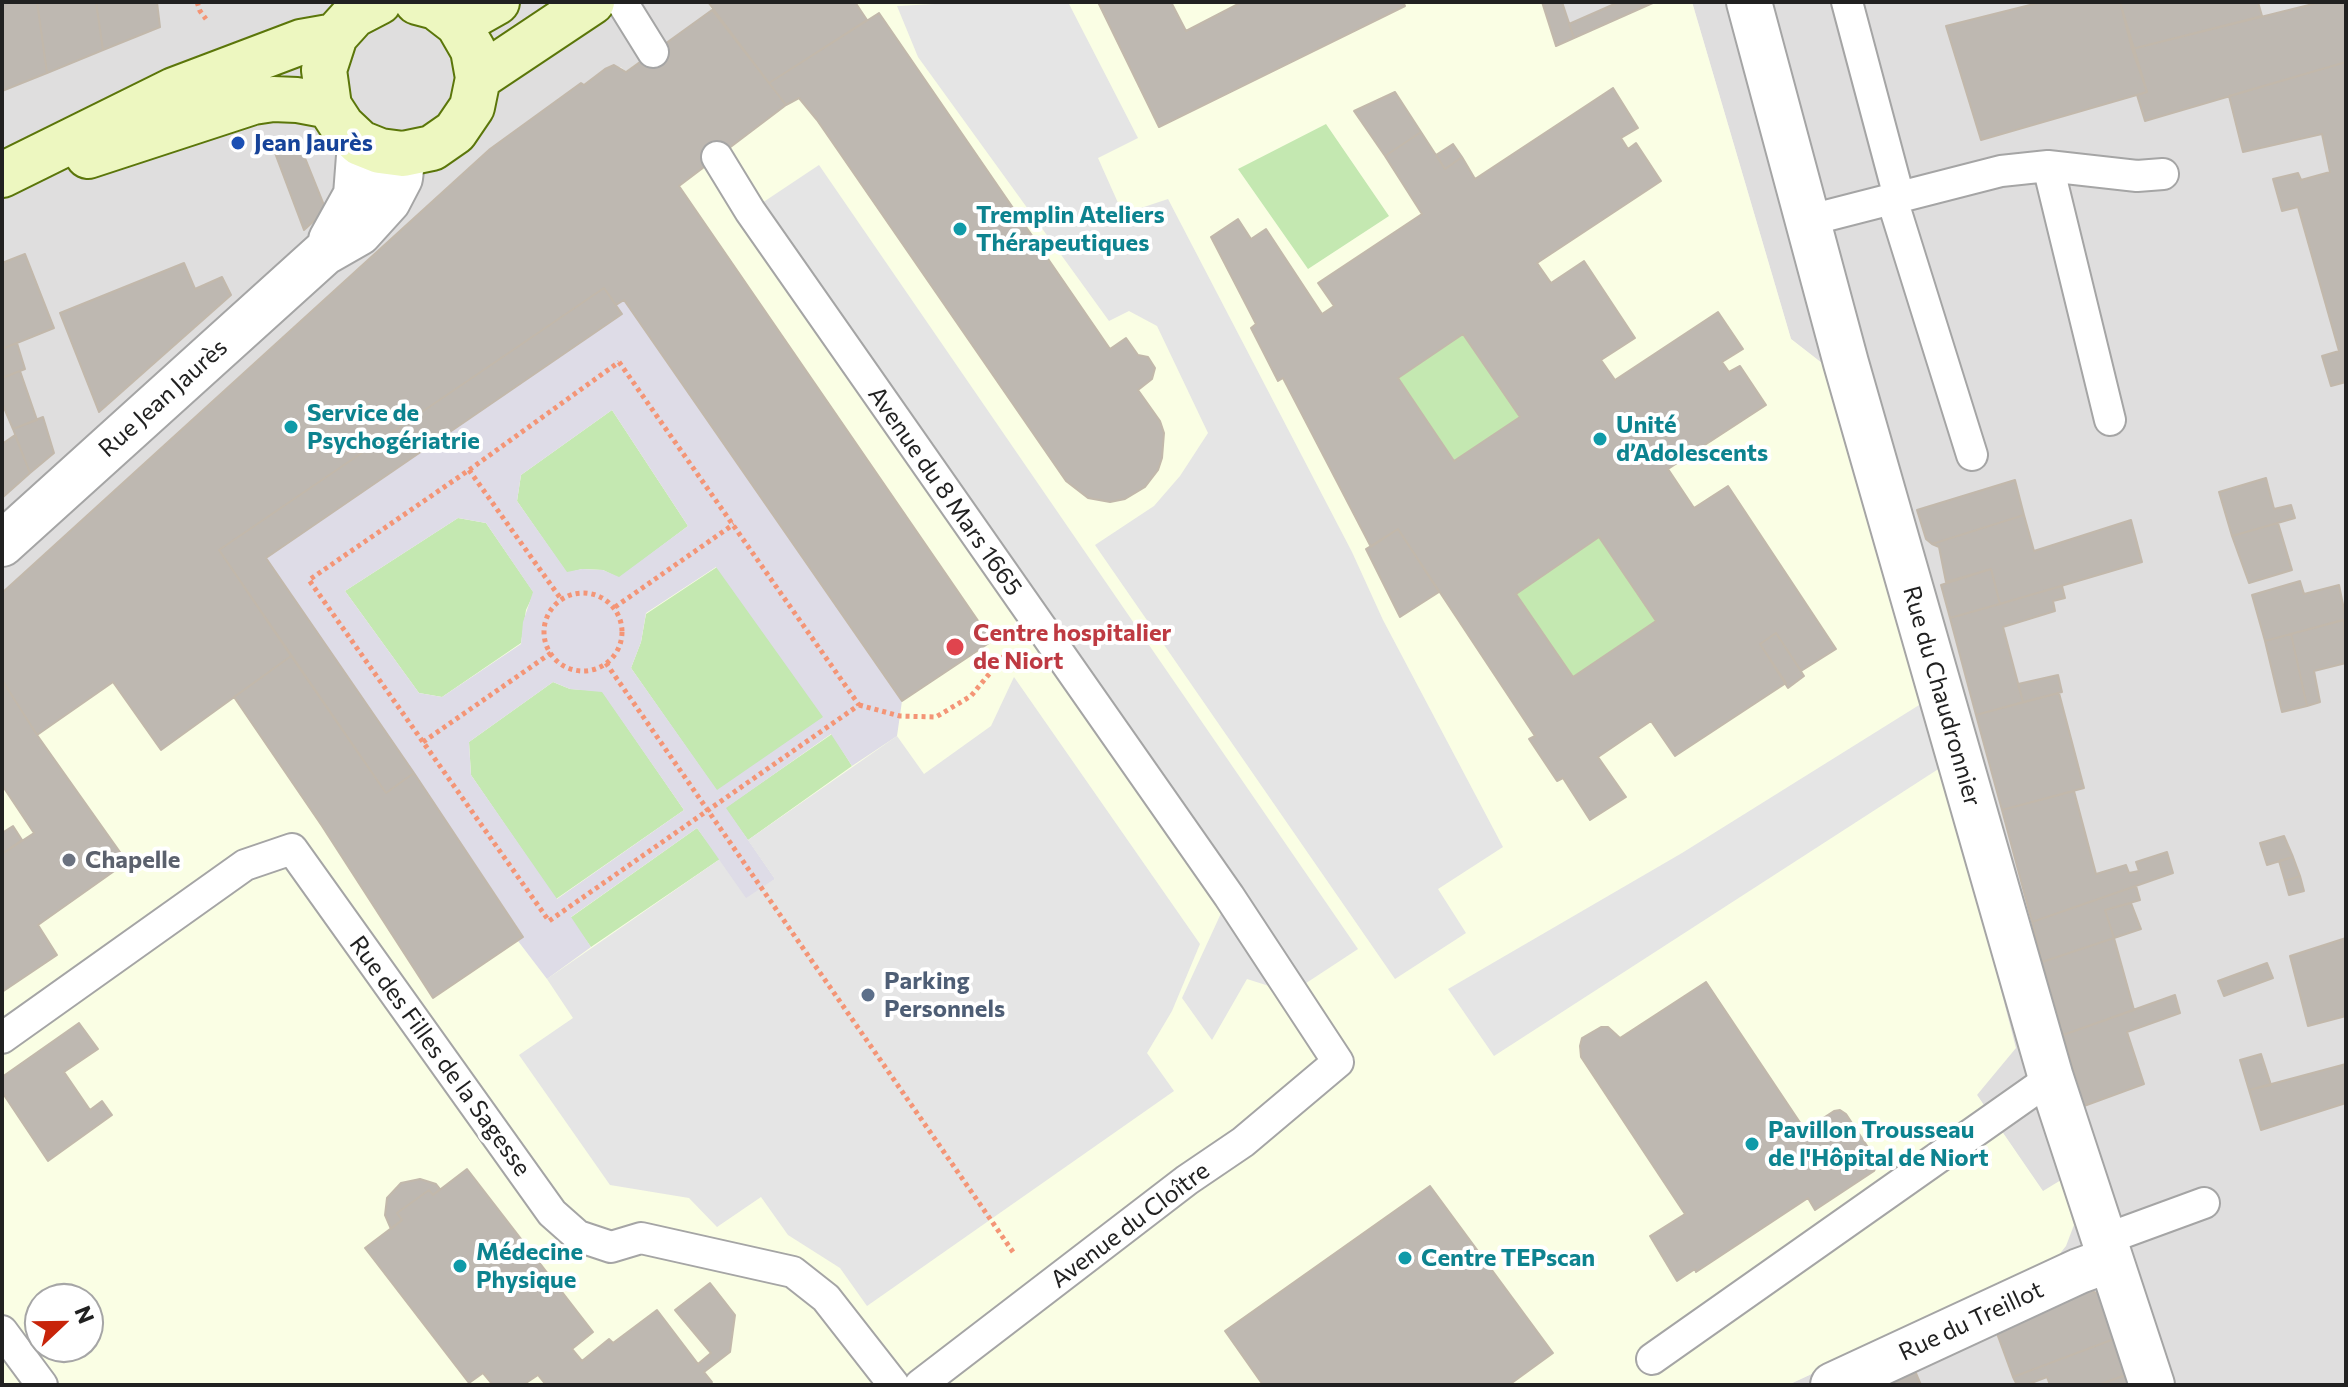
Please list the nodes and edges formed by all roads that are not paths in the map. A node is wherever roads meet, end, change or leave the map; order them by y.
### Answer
1 (379, 2) edge
2 (417, 2) edge
3 (497, 2) edge
4 (592, 2) edge
5 (622, 2) edge
6 (1749, 2) edge
7 (1847, 2) edge
8 (458, 24) junction
9 (335, 36) junction
10 (653, 52) dead end
11 (478, 78) junction
12 (329, 106) junction
13 (360, 143) junction
14 (403, 154) junction
15 (717, 157) dead end
16 (2048, 166) junction
17 (5, 174) edge
18 (2163, 174) dead end
19 (1896, 198) junction
20 (1806, 221) junction
21 (324, 253) junction
22 (2110, 420) dead end
23 (1972, 455) dead end
24 (2, 544) edge
25 (2, 1038) edge
26 (1338, 1062) joint
27 (2051, 1078) junction
28 (2204, 1203) dead end
29 (2106, 1250) junction
30 (2, 1331) edge
31 (1652, 1359) dead end
32 (42, 1385) edge
33 (894, 1385) edge
34 (920, 1385) edge
35 (1833, 1385) edge
36 (2152, 1385) edge

1 - 9 main road
2 - 8 main road
3 - 8 main road
4 - 11 main road
5 - 10 lane
6 - 20 street, Rue du Chaudronnier
7 - 19 lane
8 - 11 main road
9 - 12 main road
9 - 17 main road
11 - 14 main road
12 - 13 main road
12 - 17 main road
13 - 14 main road
13 - 21 street, Rue Jean Jaurès
14 - 21 street, Rue Jean Jaurès
15 - 26 lane, Avenue du 8 Mars 1665
16 - 18 lane
16 - 19 lane
16 - 22 lane
19 - 20 lane
19 - 23 lane
20 - 27 street, Rue du Chaudronnier
21 - 24 street, Rue Jean Jaurès
25 - 33 lane, Rue des Filles de la Sagesse
26 - 34 lane, Avenue du Cloître
27 - 29 street, Rue du Chaudronnier
27 - 31 lane
28 - 29 lane
29 - 35 street, Rue du Treillot
29 - 36 street, Rue du Chaudronnier
30 - 32 lane

